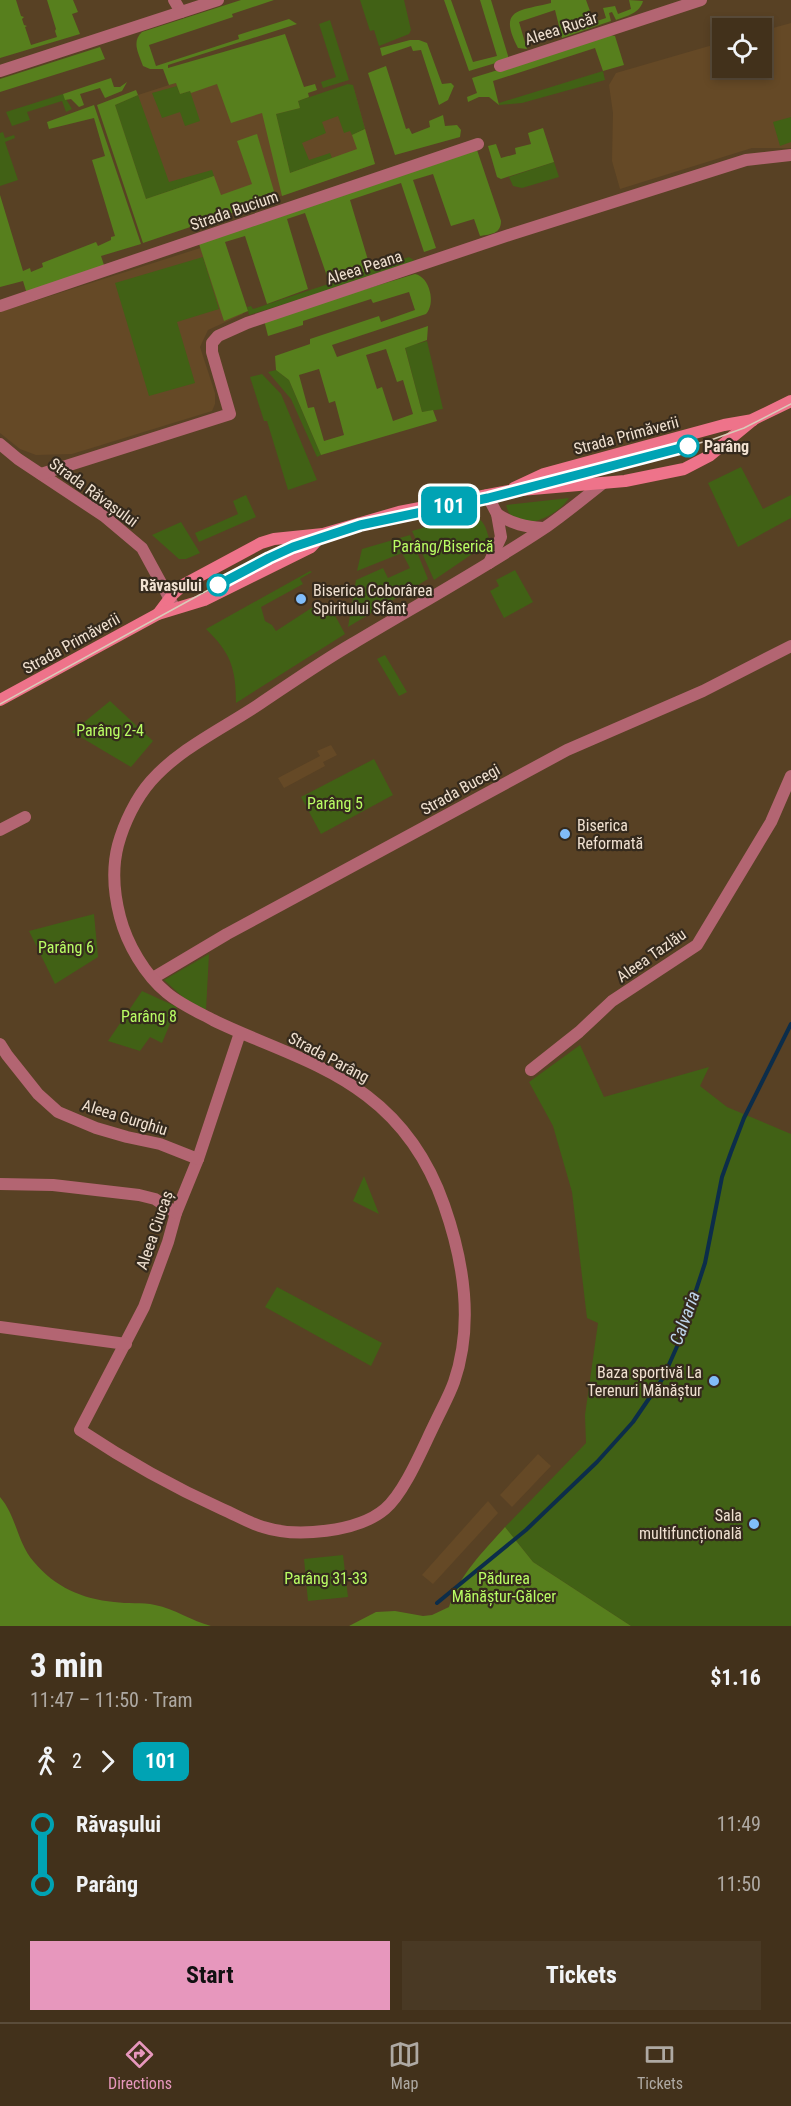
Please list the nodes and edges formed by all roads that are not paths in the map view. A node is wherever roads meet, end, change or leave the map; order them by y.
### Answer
1 (174, 0) edge
2 (218, 0) edge
3 (701, 0) edge
4 (181, 12) junction
5 (500, 66) dead end
6 (0, 71) edge
7 (478, 144) dead end
8 (791, 155) edge
9 (0, 306) edge
10 (791, 401) edge
11 (754, 419) junction
12 (5, 448) edge
13 (41, 474) junction
14 (603, 483) junction
15 (509, 491) junction
16 (487, 495) junction
17 (497, 514) junction
18 (543, 528) junction
19 (323, 534) junction
20 (489, 563) junction
21 (172, 604) junction
22 (791, 646) edge
23 (0, 700) edge
24 (791, 776) edge
25 (25, 817) dead end
26 (0, 830) edge
27 (153, 978) junction
28 (240, 1033) junction
29 (0, 1044) edge
30 (531, 1070) dead end
31 (198, 1159) junction
32 (0, 1184) edge
33 (176, 1213) junction
34 (0, 1327) edge
35 (126, 1344) junction
36 (80, 1430) joint

1 - 4 street
2 - 4 street
3 - 5 street, Aleea Rucăr
4 - 6 street
7 - 9 street, Strada Bucium
8 - 13 street, Aleea Peana
10 - 11 main road, Strada Primăverii
11 - 14 main road, Strada Primăverii
11 - 15 main road, Strada Primăverii
12 - 13 street, Strada Răvașului
13 - 21 street, Strada Răvașului
14 - 15 main road, Strada Primăverii
14 - 18 street, Strada Parâng
15 - 16 main road, Strada Primăverii
16 - 17 street
16 - 19 main road, Strada Primăverii
17 - 18 street
17 - 20 street
18 - 20 street, Strada Parâng
19 - 21 main road, Strada Primăverii
19 - 21 main road, Strada Primăverii
20 - 27 street, Strada Parâng
21 - 23 main road, Strada Primăverii
22 - 27 street, Strada Bucegi
24 - 30 street, Aleea Tazlău
25 - 26 street
27 - 28 street, Strada Parâng
28 - 31 street, Aleea Ciucaș
28 - 36 street, Strada Parâng
29 - 31 street, Aleea Gurghiu
31 - 33 street, Aleea Ciucaș
32 - 33 street
33 - 35 street, Aleea Ciucaș
34 - 35 street
35 - 36 street, Aleea Ciucaș

